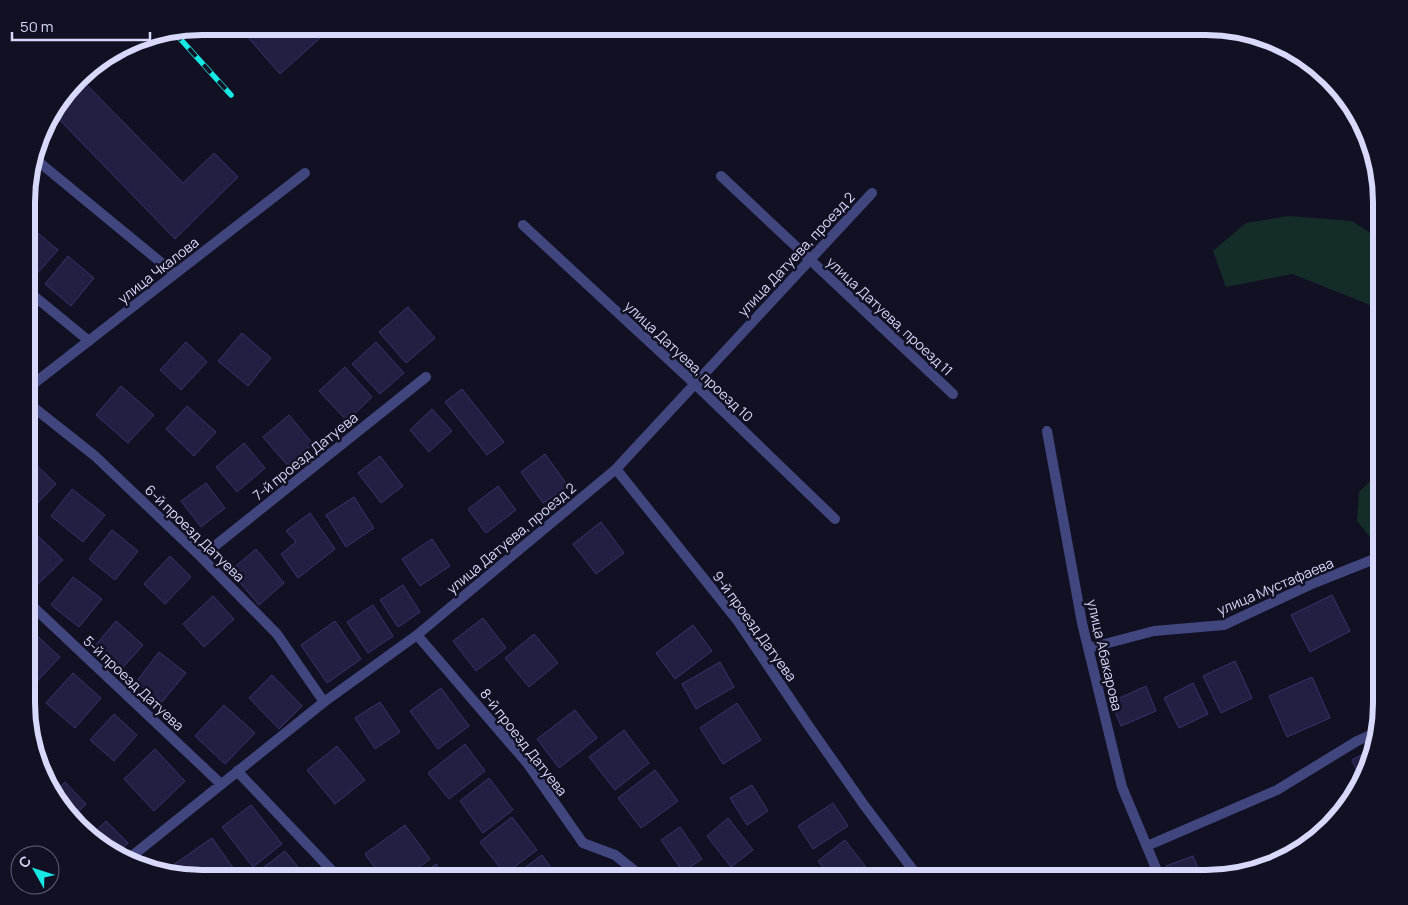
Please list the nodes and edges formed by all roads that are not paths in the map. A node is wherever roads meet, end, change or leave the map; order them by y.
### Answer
1 (40, 163) edge
2 (305, 173) dead end
3 (721, 176) dead end
4 (872, 193) dead end
5 (523, 225) dead end
6 (810, 260) junction
7 (175, 274) junction
8 (35, 297) edge
9 (88, 341) junction
10 (426, 377) dead end
11 (35, 383) edge
12 (695, 384) junction
13 (954, 394) dead end
14 (35, 409) edge
15 (1046, 431) dead end
16 (616, 469) junction
17 (835, 519) dead end
18 (201, 557) junction
19 (1373, 560) edge
20 (35, 609) edge
21 (417, 635) junction
22 (1089, 648) junction
23 (324, 702) junction
24 (1370, 735) edge
25 (237, 771) junction
26 (221, 784) junction
27 (1147, 846) junction
28 (133, 855) edge
29 (331, 870) edge
30 (634, 870) edge
31 (913, 870) edge
32 (1157, 870) edge

1 - 7 street
2 - 7 street, улица Чкалова
3 - 6 street, улица Датуева, проезд 11
4 - 6 street, улица Датуева, проезд 2
5 - 12 street, улица Датуева, проезд 10
6 - 12 street, улица Датуева, проезд 2
6 - 13 street, улица Датуева, проезд 11
7 - 9 street, улица Чкалова
8 - 9 street
9 - 11 street, улица Чкалова
10 - 18 street, 7-й проезд Датуева
12 - 16 street, улица Датуева, проезд 2
12 - 17 street, улица Датуева, проезд 10
14 - 18 street, 6-й проезд Датуева
15 - 22 street, улица Абакарова
16 - 21 street, улица Датуева, проезд 2
16 - 31 street, 9-й проезд Датуева
18 - 23 street, 6-й проезд Датуева
19 - 22 street, улица Мустафаева
20 - 26 street, 5-й проезд Датуева
21 - 23 street, улица Датуева, проезд 2
21 - 30 street, 8-й проезд Датуева
22 - 27 street, улица Абакарова
23 - 25 street, улица Датуева, проезд 2
24 - 27 street
25 - 26 street, улица Датуева, проезд 2
25 - 29 street
26 - 28 street, улица Датуева, проезд 2
27 - 32 street, улица Абакарова

